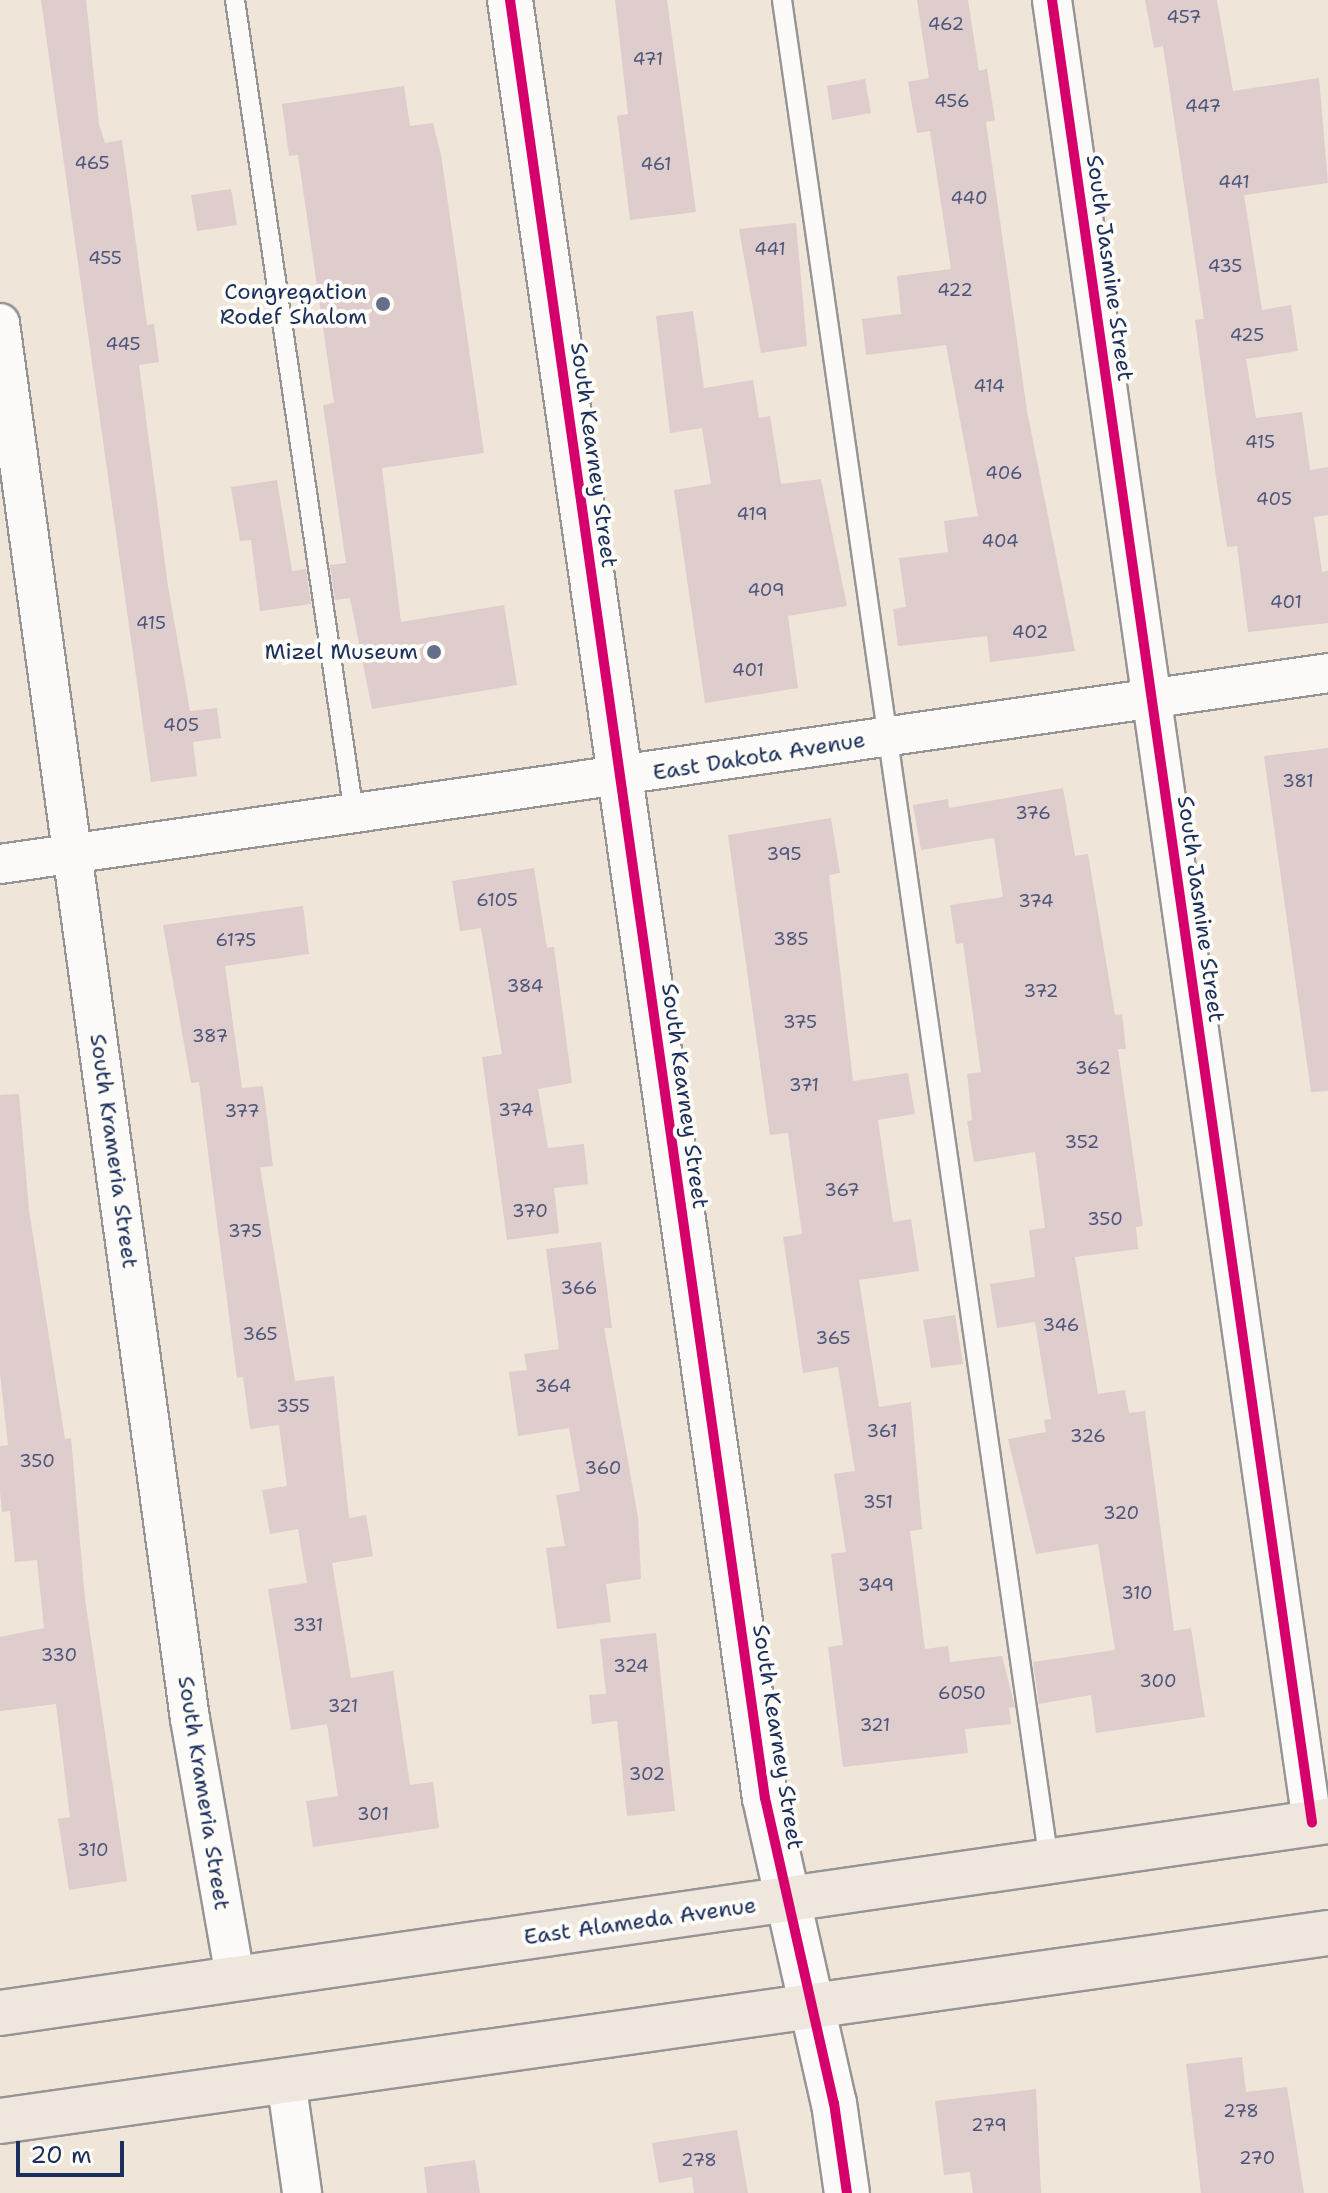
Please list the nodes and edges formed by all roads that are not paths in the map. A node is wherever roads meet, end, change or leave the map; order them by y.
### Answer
1 (235, 0) edge
2 (510, 0) edge
3 (782, 0) edge
4 (1052, 0) edge
5 (0, 323) edge
6 (1328, 673) edge
7 (1150, 698) junction
8 (889, 736) junction
9 (619, 777) junction
10 (354, 814) junction
11 (74, 853) junction
12 (0, 864) edge
13 (1320, 1822) edge
14 (1049, 1861) junction
15 (787, 1900) junction
16 (1328, 1933) edge
17 (235, 1978) junction
18 (809, 2006) junction
19 (0, 2013) edge
20 (286, 2080) junction
21 (0, 2121) edge
22 (302, 2193) edge
23 (847, 2193) edge

1 - 10 lane
2 - 9 street, South Kearney Street
3 - 8 lane
4 - 7 street, South Jasmine Street
5 - 11 street, South Krameria Street
6 - 7 street, East Dakota Avenue
7 - 8 street, East Dakota Avenue
7 - 13 street, South Jasmine Street
8 - 9 street, East Dakota Avenue
8 - 14 lane
9 - 10 street, East Dakota Avenue
9 - 15 street, South Kearney Street
10 - 11 street, East Dakota Avenue
11 - 12 street, East Dakota Avenue
11 - 17 street, South Krameria Street
13 - 14 main road, East Alameda Avenue
14 - 15 main road, East Alameda Avenue
15 - 17 main road, East Alameda Avenue
15 - 18 street, South Kearney Street
16 - 18 main road
17 - 19 main road, East Alameda Avenue
18 - 20 main road
18 - 23 street, South Kearney Street
20 - 21 main road
20 - 22 street

